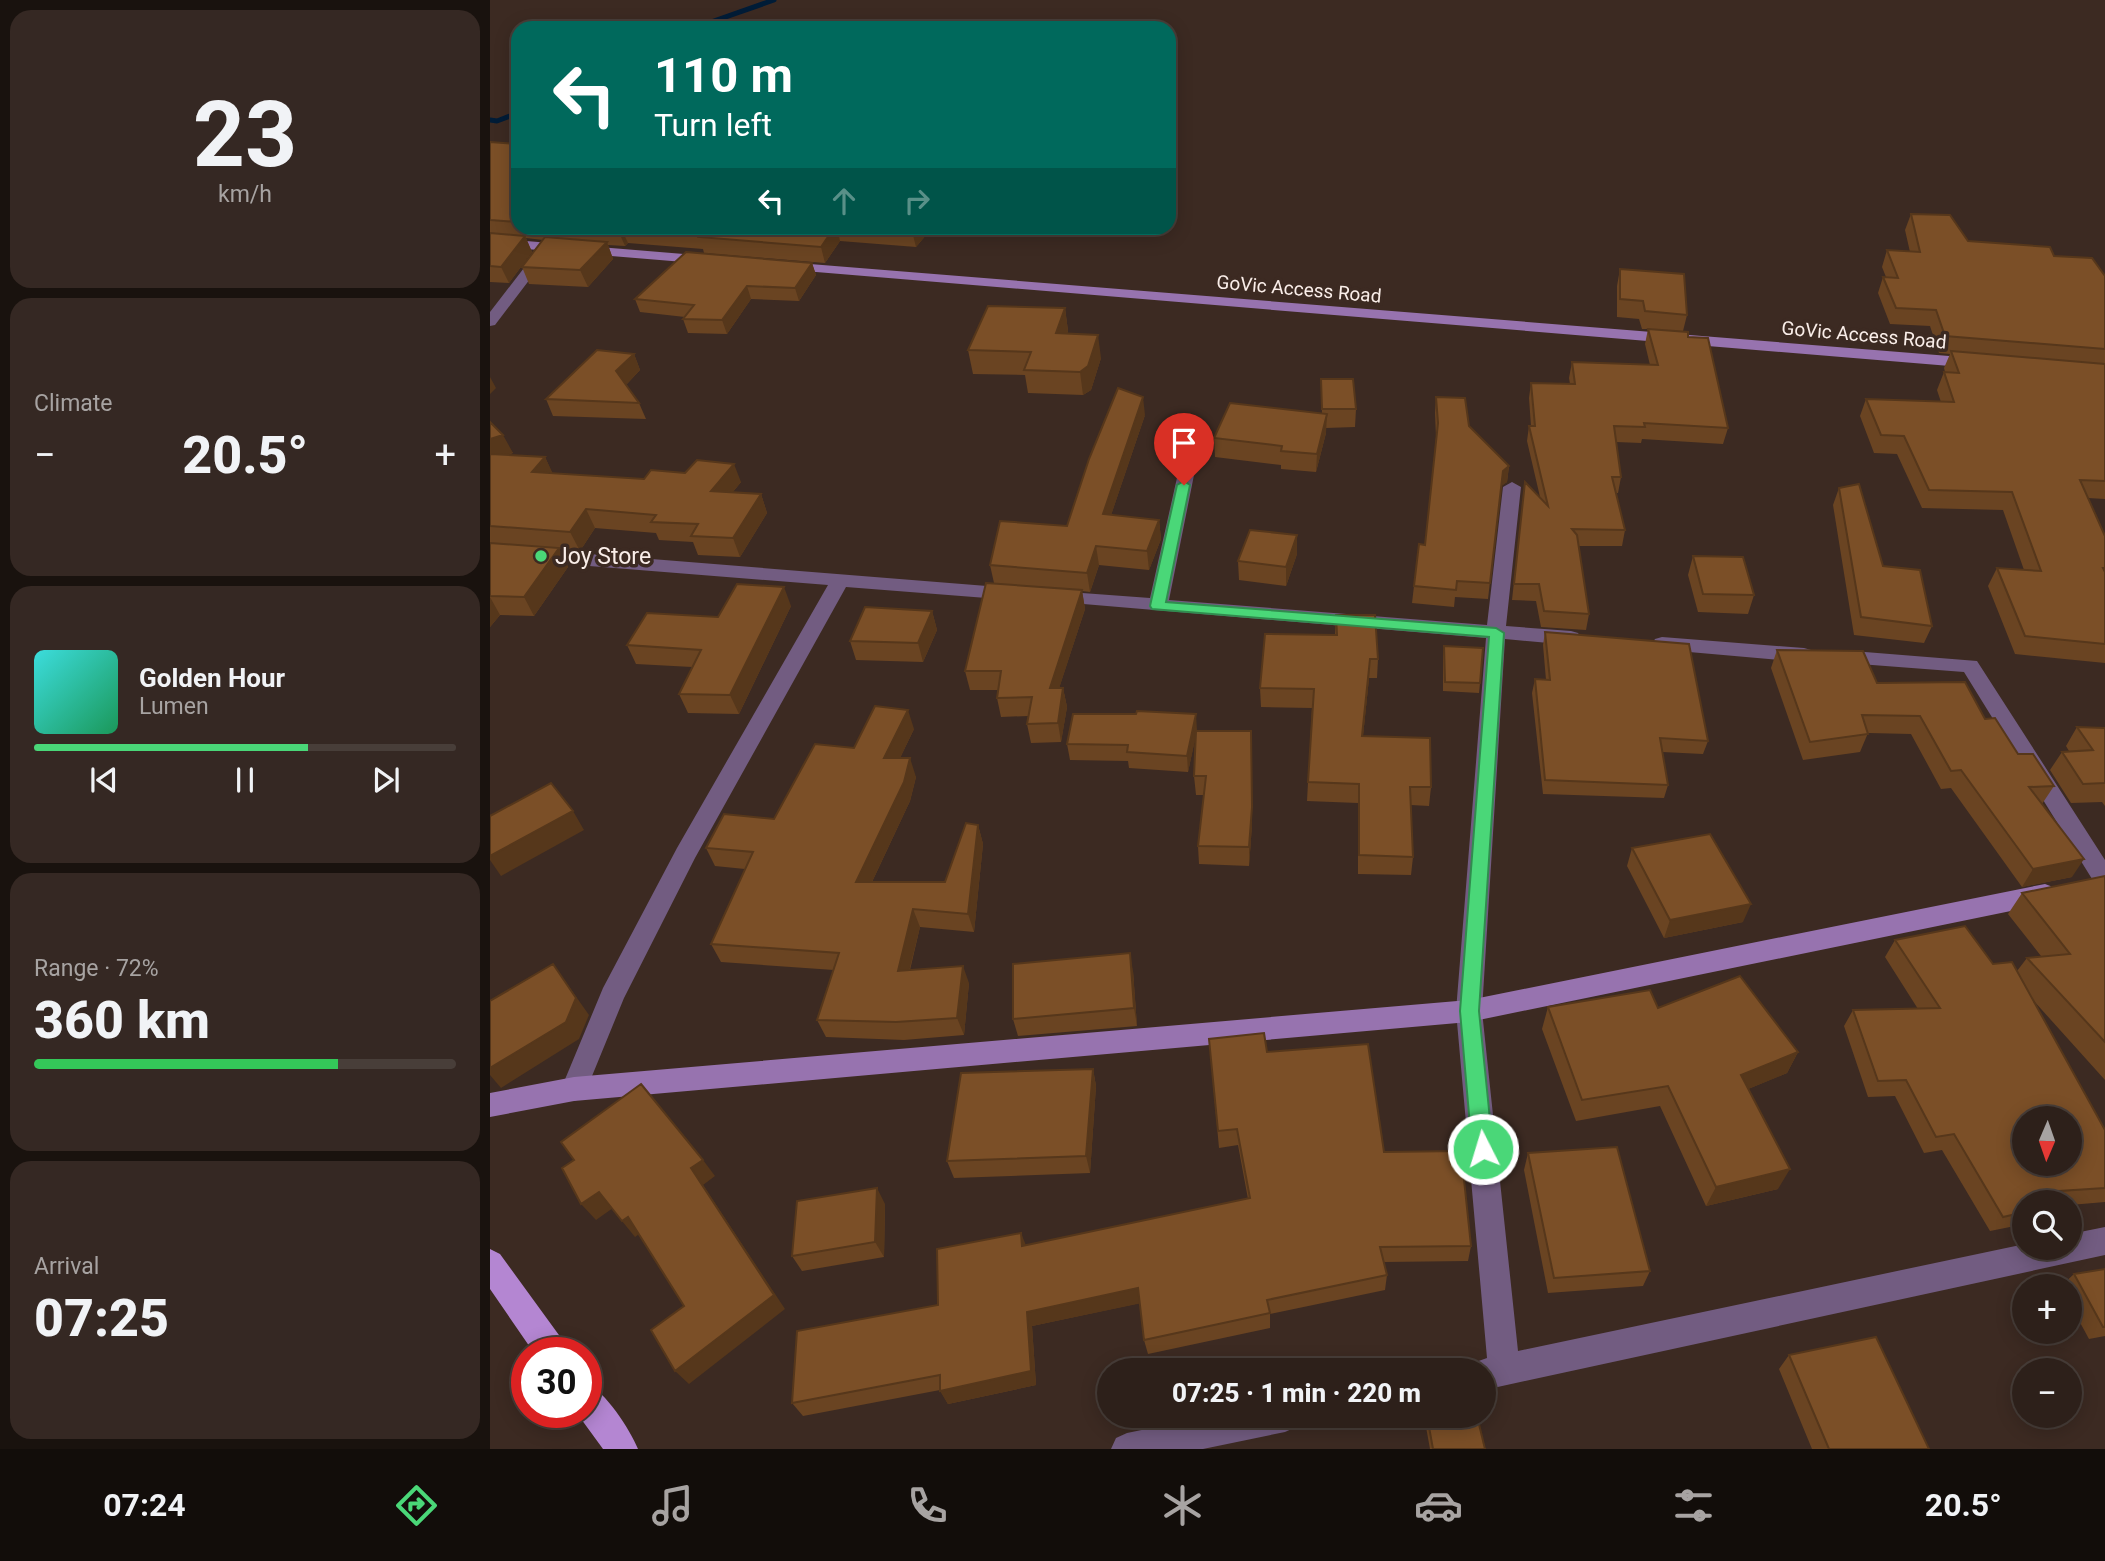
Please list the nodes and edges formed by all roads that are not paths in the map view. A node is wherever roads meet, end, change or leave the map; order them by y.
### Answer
1 (490, 242) edge
2 (547, 247) junction
3 (728, 262) edge
4 (769, 265) edge
5 (490, 322) edge
6 (1994, 365) edge
7 (1189, 460) dead end
8 (1512, 486) dead end
9 (490, 552) edge
10 (840, 580) junction
11 (1157, 606) junction
12 (1496, 633) junction
13 (1594, 640) edge
14 (1636, 643) edge
15 (2105, 881) edge
16 (1469, 1011) junction
17 (574, 1089) junction
18 (490, 1105) edge
19 (2105, 1241) edge
20 (490, 1264) edge
21 (542, 1337) edge
22 (1493, 1358) edge
23 (1496, 1372) edge
24 (602, 1421) edge
25 (1228, 1428) edge
26 (622, 1449) edge
27 (1127, 1449) edge

1 - 2 main road
2 - 3 main road
2 - 5 street
4 - 6 main road, GoVic Access Road
7 - 11 street
8 - 12 street
9 - 10 street
10 - 11 street
10 - 17 street
11 - 12 street
12 - 13 street
12 - 16 street
14 - 15 street
15 - 16 main road
16 - 17 main road
16 - 22 street
17 - 18 main road
19 - 23 street
20 - 21 main road
24 - 26 main road
25 - 27 street

